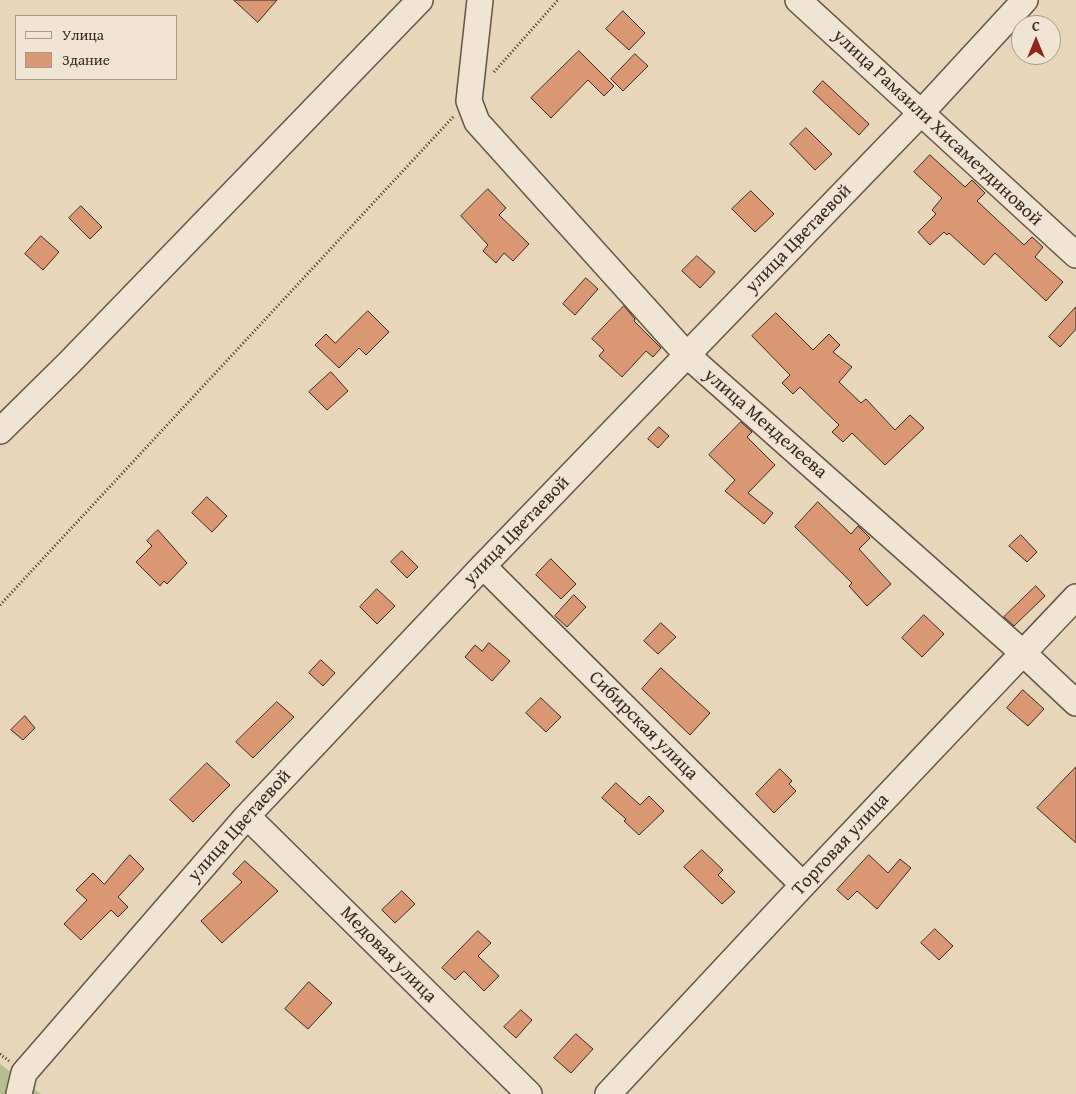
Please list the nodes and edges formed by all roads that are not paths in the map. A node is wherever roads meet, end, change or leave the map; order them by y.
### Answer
1 (420, 0) edge
2 (480, 0) edge
3 (798, 0) edge
4 (1025, 0) edge
5 (920, 114) junction
6 (1076, 255) edge
7 (687, 355) junction
8 (0, 431) edge
9 (483, 566) junction
10 (1076, 597) edge
11 (1023, 653) junction
12 (1076, 703) edge
13 (247, 816) junction
14 (803, 885) junction
15 (21, 1084) edge
16 (529, 1094) edge
17 (608, 1094) edge

1 - 8 street
2 - 7 street, улица Менделеева
3 - 5 street, улица Рамзили Хисаметдиновой
4 - 5 street, улица Цветаевой
5 - 6 street, улица Рамзили Хисаметдиновой
5 - 7 street, улица Цветаевой
7 - 9 street, улица Цветаевой
7 - 11 street, улица Менделеева
9 - 13 street, улица Цветаевой
9 - 14 street, Сибирская улица
10 - 11 street, Торговая улица
11 - 12 street, улица Менделеева
11 - 14 street, Торговая улица
13 - 15 street, улица Цветаевой
13 - 16 street, Медовая улица
14 - 17 street, Торговая улица

